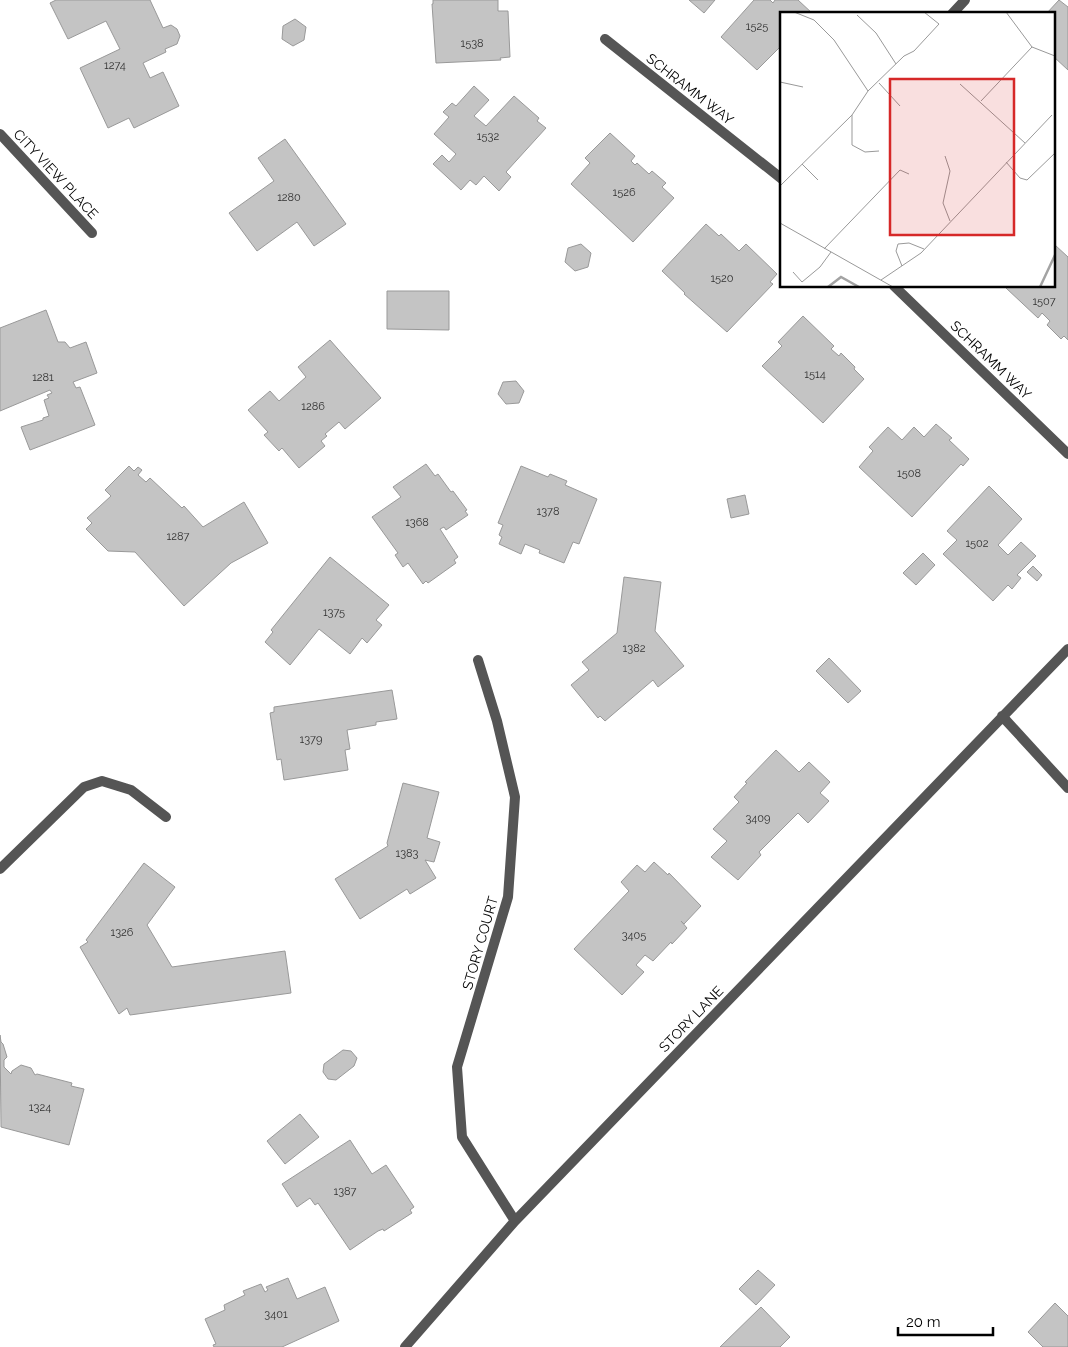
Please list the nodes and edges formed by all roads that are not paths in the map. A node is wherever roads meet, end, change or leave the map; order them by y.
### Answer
1 (965, 0) edge
2 (954, 12) edge
3 (605, 39) dead end
4 (0, 134) edge
5 (780, 177) edge
6 (92, 233) dead end
7 (896, 288) edge
8 (1068, 454) edge
9 (1068, 649) edge
10 (478, 660) dead end
11 (1002, 716) junction
12 (1068, 788) edge
13 (166, 817) dead end
14 (0, 869) edge
15 (516, 1221) junction
16 (405, 1347) edge

1 - 2 street
3 - 5 street, SCHRAMM WAY
4 - 6 street, CITY VIEW PLACE
7 - 8 street, SCHRAMM WAY
9 - 11 street, STORY LANE
10 - 15 street, STORY COURT
11 - 12 street
11 - 15 street, STORY LANE
13 - 14 street
15 - 16 street, STORY LANE

